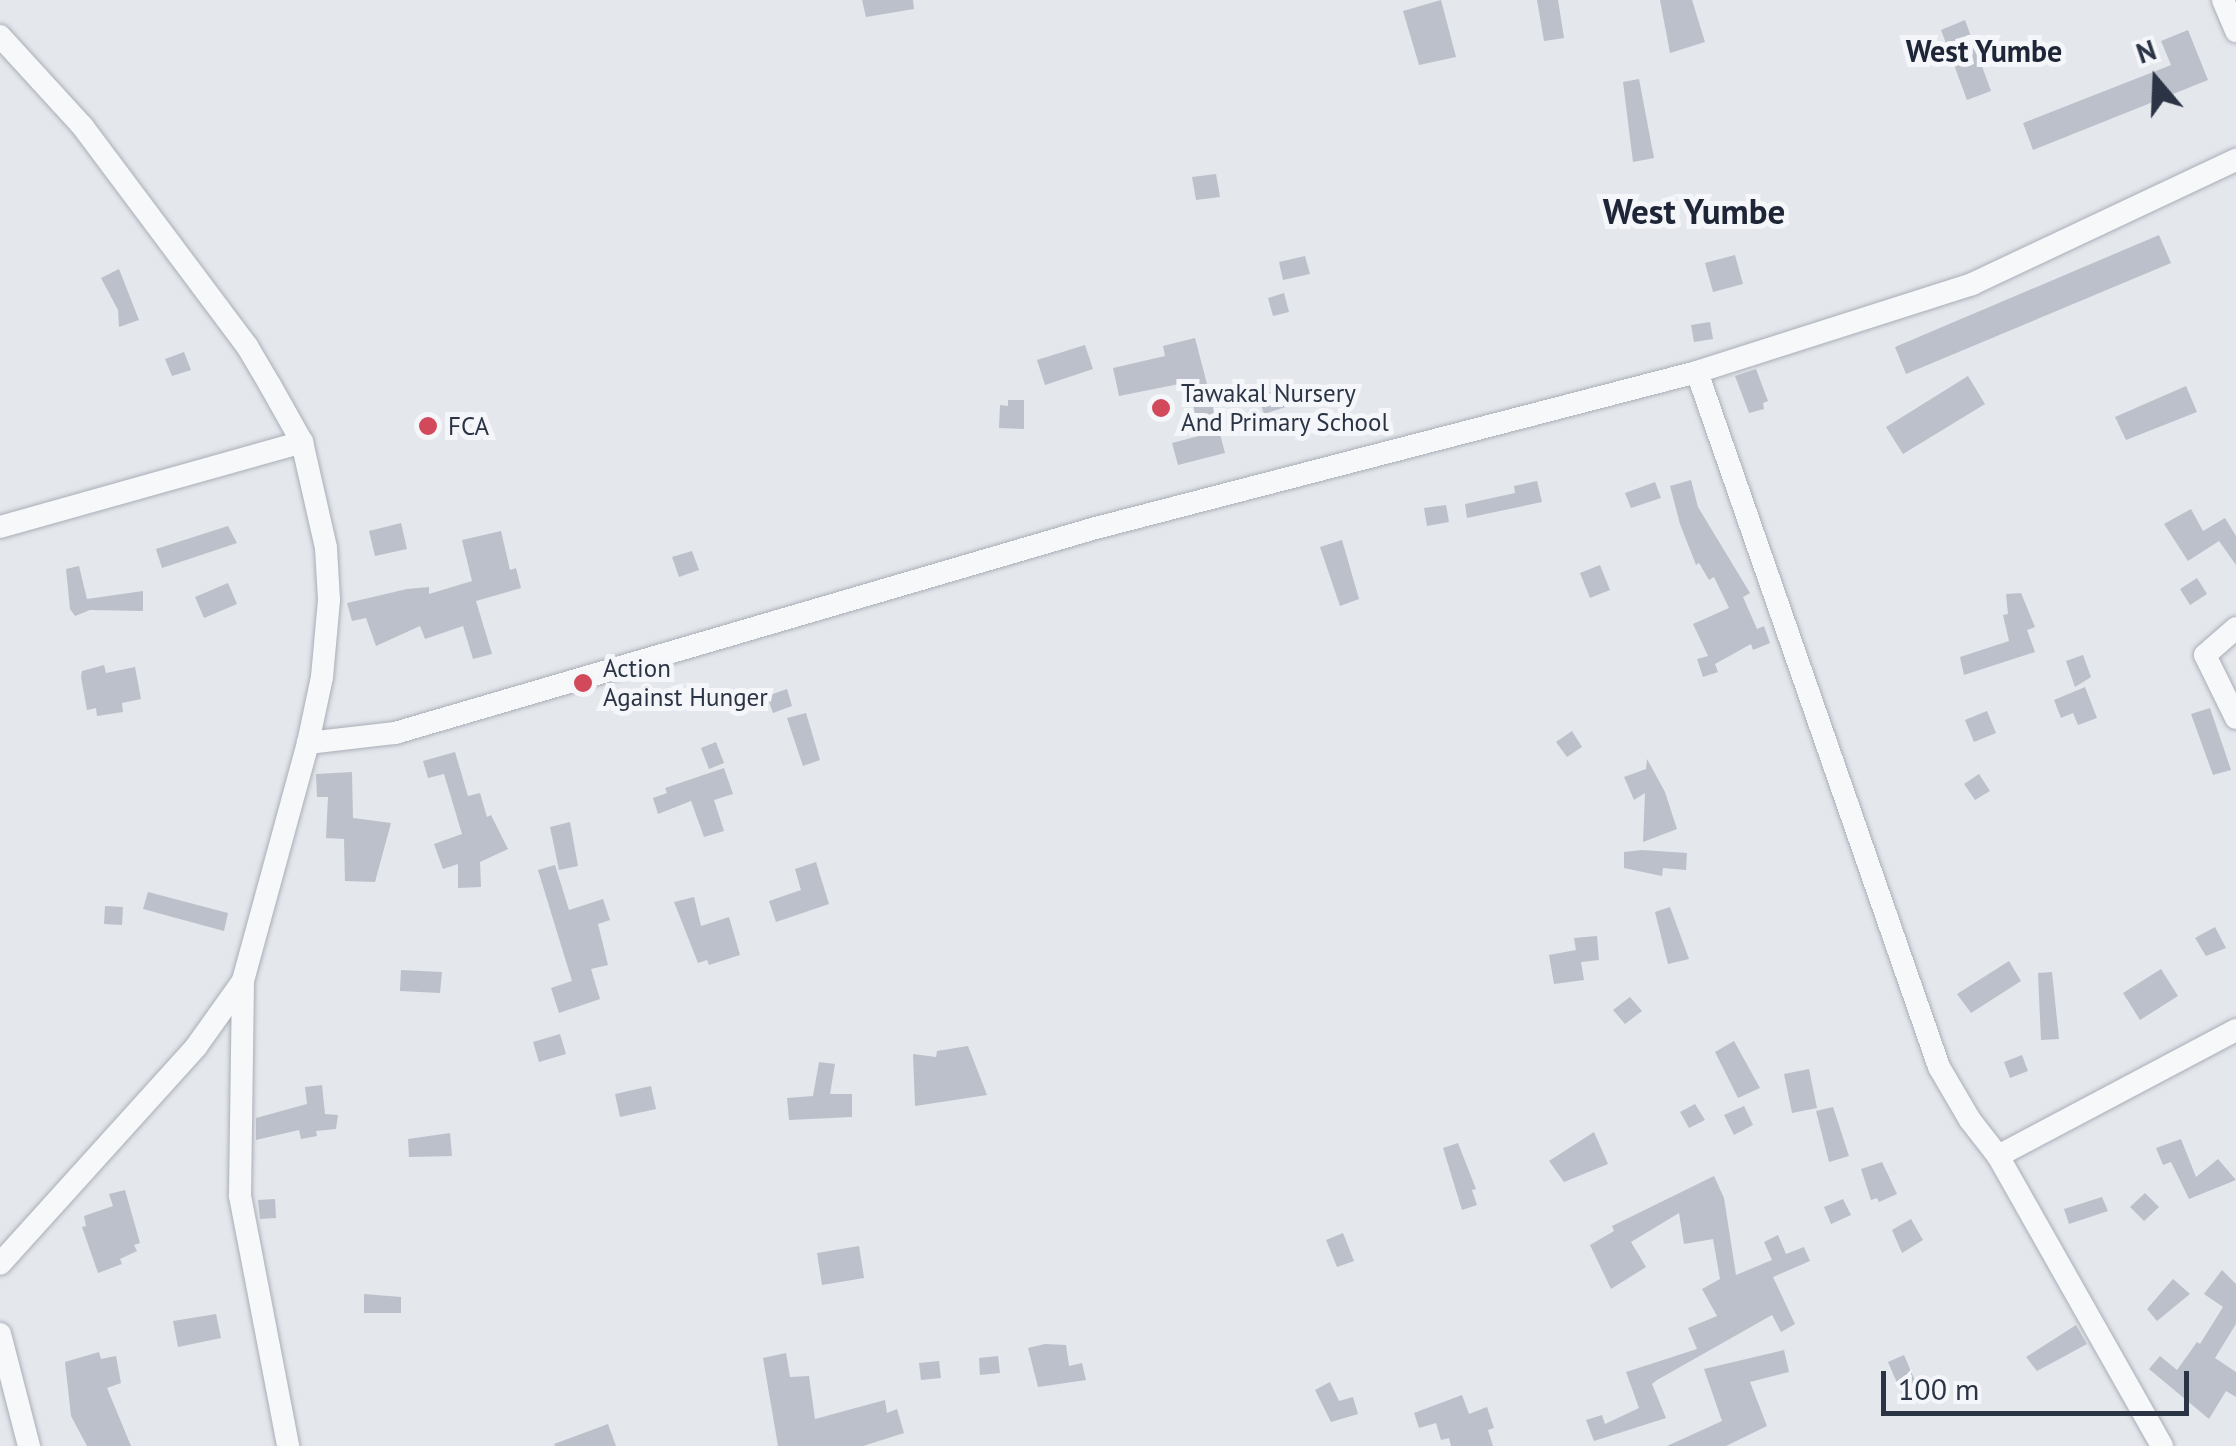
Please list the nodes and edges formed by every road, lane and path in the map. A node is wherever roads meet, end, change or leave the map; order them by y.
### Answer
1 (2223, 0) edge
2 (2236, 32) edge
3 (0, 36) edge
4 (2236, 160) edge
5 (1697, 372) junction
6 (302, 442) junction
7 (0, 526) edge
8 (2236, 628) edge
9 (2236, 718) edge
10 (308, 743) junction
11 (243, 981) junction
12 (2236, 1030) edge
13 (1998, 1156) junction
14 (0, 1264) edge
15 (0, 1334) edge
16 (29, 1446) edge
17 (288, 1446) edge
18 (2162, 1446) edge

1 - 2 street
3 - 6 street
4 - 5 street
5 - 10 street
5 - 13 street
6 - 7 street
6 - 10 street
8 - 9 street
10 - 11 street
11 - 14 street
11 - 17 street
12 - 13 street
13 - 18 street
15 - 16 street

